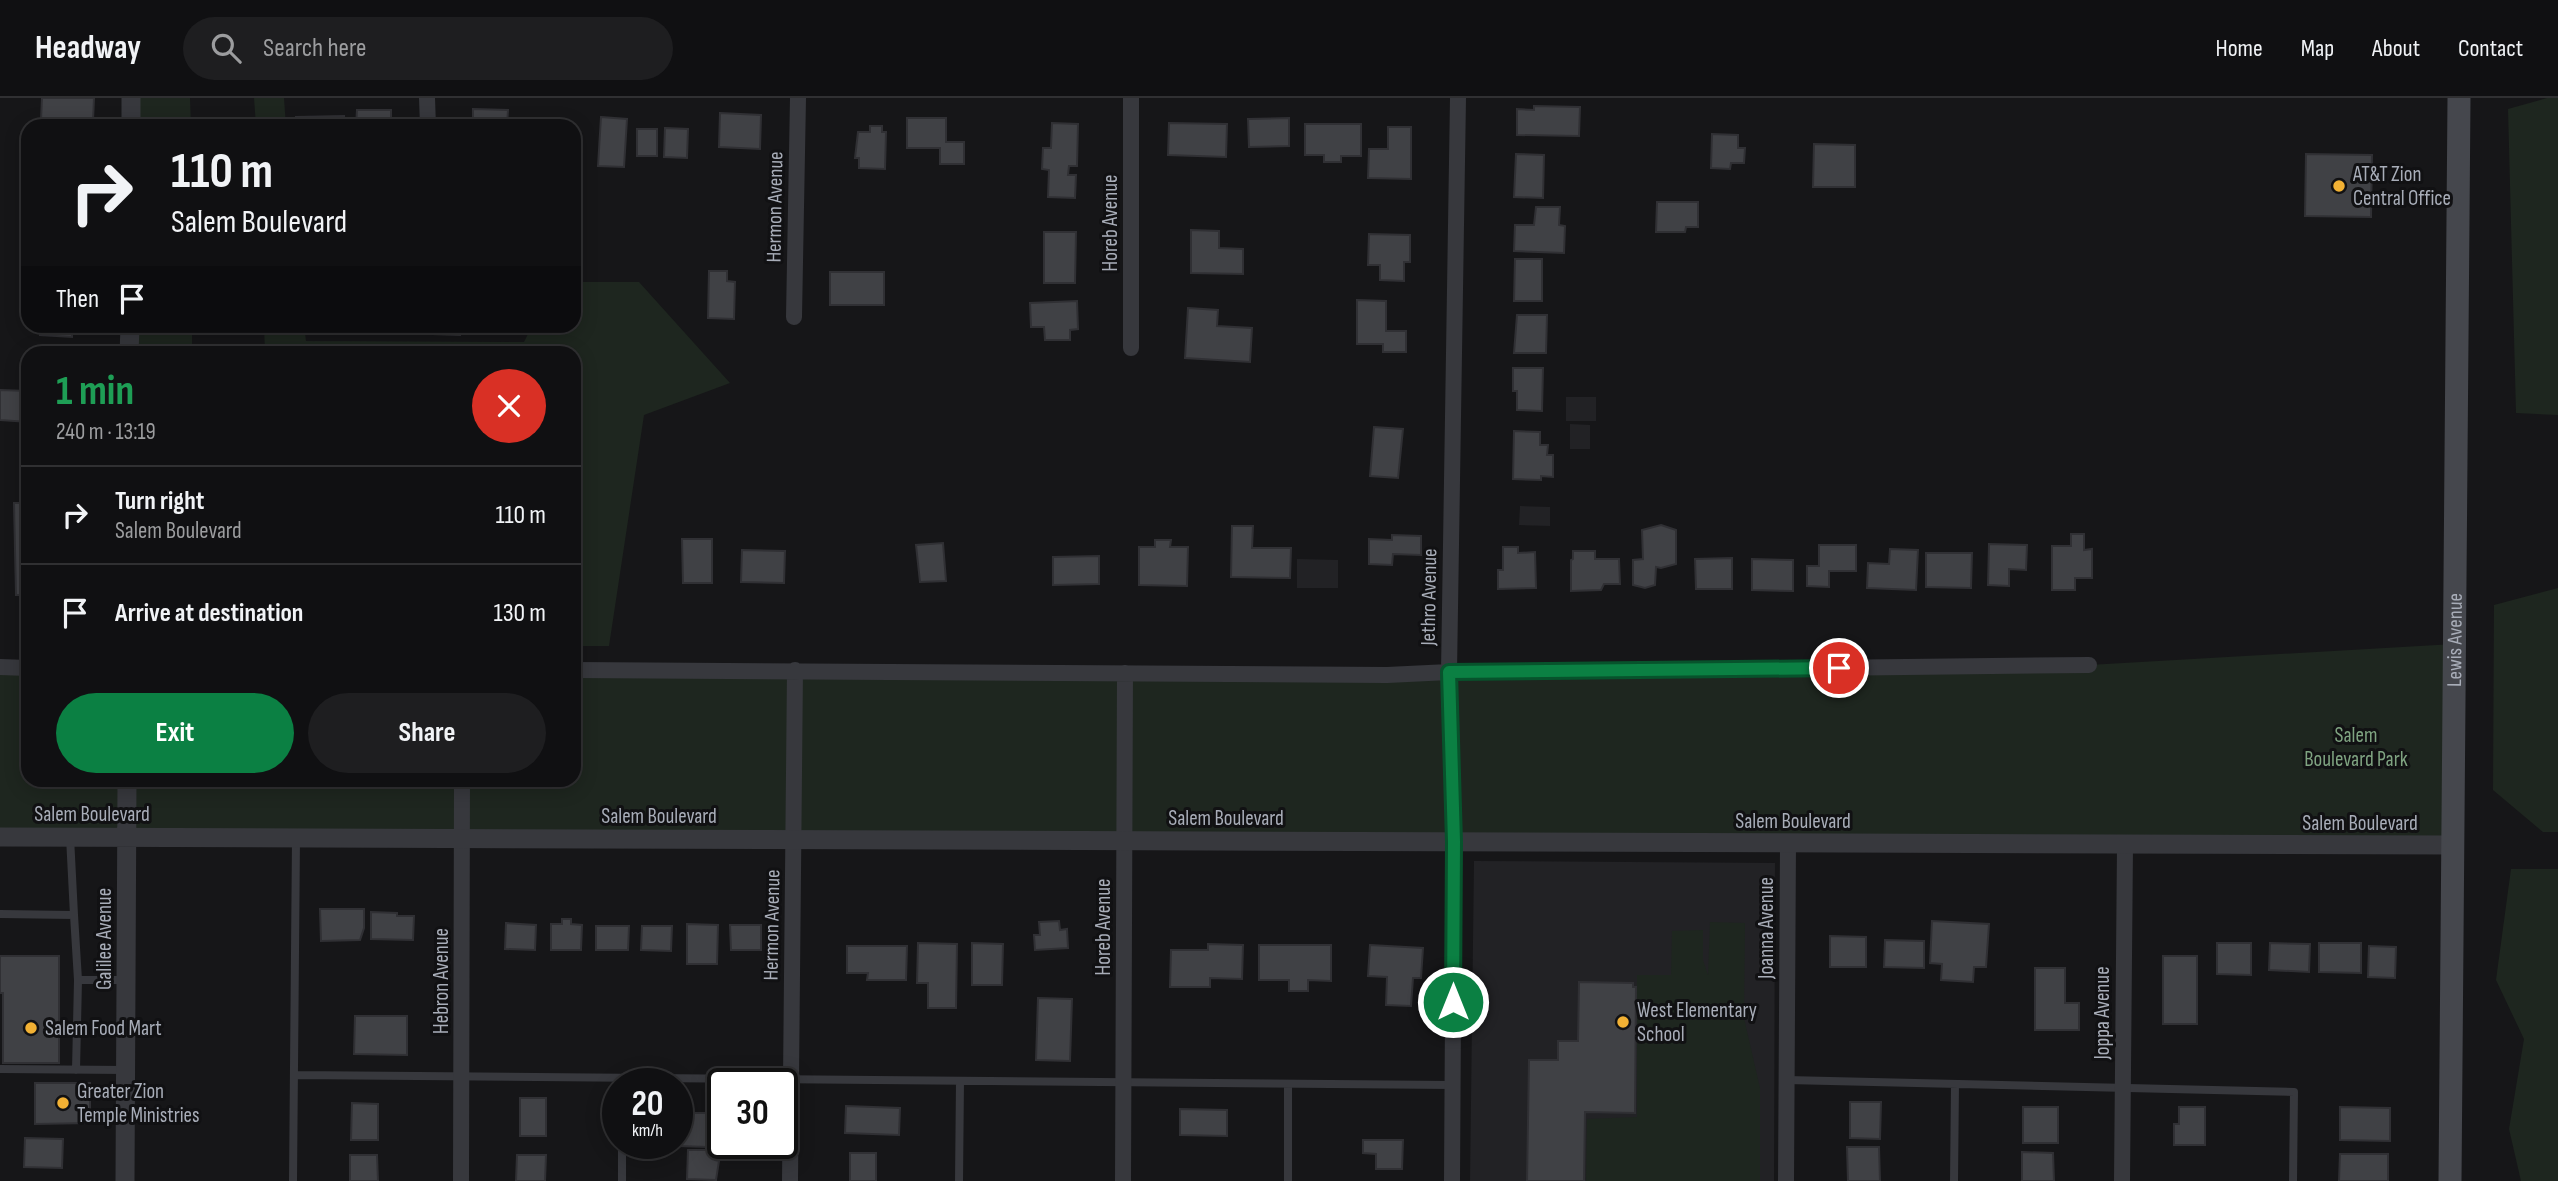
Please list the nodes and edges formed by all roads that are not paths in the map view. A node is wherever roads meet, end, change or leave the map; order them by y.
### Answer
1 (131, 98) edge
2 (427, 98) edge
3 (798, 98) edge
4 (1131, 98) edge
5 (1458, 98) edge
6 (2459, 98) edge
7 (131, 119) edge
8 (428, 119) edge
9 (794, 317) dead end
10 (1131, 348) dead end
11 (2089, 665) dead end
12 (0, 667) edge
13 (21, 668) edge
14 (581, 670) edge
15 (795, 670) junction
16 (1449, 672) junction
17 (1125, 673) junction
18 (127, 787) edge
19 (462, 787) edge
20 (0, 837) edge
21 (70, 837) junction
22 (127, 837) junction
23 (296, 838) junction
24 (463, 838) junction
25 (793, 839) junction
26 (1124, 840) junction
27 (1454, 842) junction
28 (1788, 844) junction
29 (2453, 845) junction
30 (2125, 846) junction
31 (0, 914) edge
32 (74, 915) junction
33 (78, 980) junction
34 (126, 980) junction
35 (791, 1068) edge
36 (0, 1069) edge
37 (76, 1070) junction
38 (126, 1070) junction
39 (294, 1075) junction
40 (461, 1077) junction
41 (602, 1080) edge
42 (798, 1080) edge
43 (1787, 1080) junction
44 (960, 1081) junction
45 (1123, 1083) junction
46 (1288, 1084) junction
47 (1955, 1084) junction
48 (1452, 1085) junction
49 (2123, 1088) junction
50 (622, 1159) edge
51 (790, 1159) edge
52 (125, 1181) edge
53 (293, 1181) edge
54 (461, 1181) edge
55 (622, 1181) edge
56 (790, 1181) edge
57 (959, 1181) edge
58 (1122, 1181) edge
59 (1288, 1181) edge
60 (1452, 1181) edge
61 (1786, 1181) edge
62 (1954, 1181) edge
63 (2122, 1181) edge
64 (2293, 1181) edge
65 (2450, 1181) edge

1 - 7 street
2 - 8 street
3 - 9 street, Hermon Avenue
4 - 10 street, Horeb Avenue
5 - 16 street, Jethro Avenue
6 - 29 main road, Lewis Avenue
11 - 16 street
12 - 13 street
14 - 15 street
15 - 17 street
15 - 25 street, Hermon Avenue
16 - 17 street
16 - 27 street, Jethro Avenue
17 - 26 street, Horeb Avenue
18 - 22 street, Galilee Avenue
19 - 24 street, Hebron Avenue
20 - 21 street, Salem Boulevard
21 - 22 street, Salem Boulevard
21 - 32 lane
22 - 23 street, Salem Boulevard
22 - 34 street, Galilee Avenue
23 - 24 street, Salem Boulevard
23 - 39 lane
24 - 25 street, Salem Boulevard
24 - 40 street, Hebron Avenue
25 - 26 street, Salem Boulevard
25 - 35 street, Hermon Avenue
26 - 27 street, Salem Boulevard
26 - 45 street, Horeb Avenue
27 - 28 street, Salem Boulevard
27 - 48 street, Jethro Avenue
28 - 30 street, Salem Boulevard
28 - 43 street, Joanna Avenue
29 - 30 street, Salem Boulevard
29 - 65 main road, Lewis Avenue
30 - 49 street, Joppa Avenue
31 - 32 lane
32 - 33 lane
33 - 34 lane
33 - 37 lane
34 - 38 street, Galilee Avenue
36 - 37 lane
37 - 38 lane
38 - 52 street, Galilee Avenue
39 - 40 lane
39 - 53 lane
40 - 41 lane
40 - 54 street, Hebron Avenue
42 - 44 lane
43 - 47 lane
43 - 61 street, Joanna Avenue
44 - 45 lane
44 - 57 lane
45 - 46 lane
45 - 58 street, Horeb Avenue
46 - 48 lane
46 - 59 lane
47 - 49 lane
47 - 62 lane
48 - 60 street, Jethro Avenue
49 - 63 street, Joppa Avenue
49 - 64 lane
50 - 55 lane
51 - 56 street, Hermon Avenue

